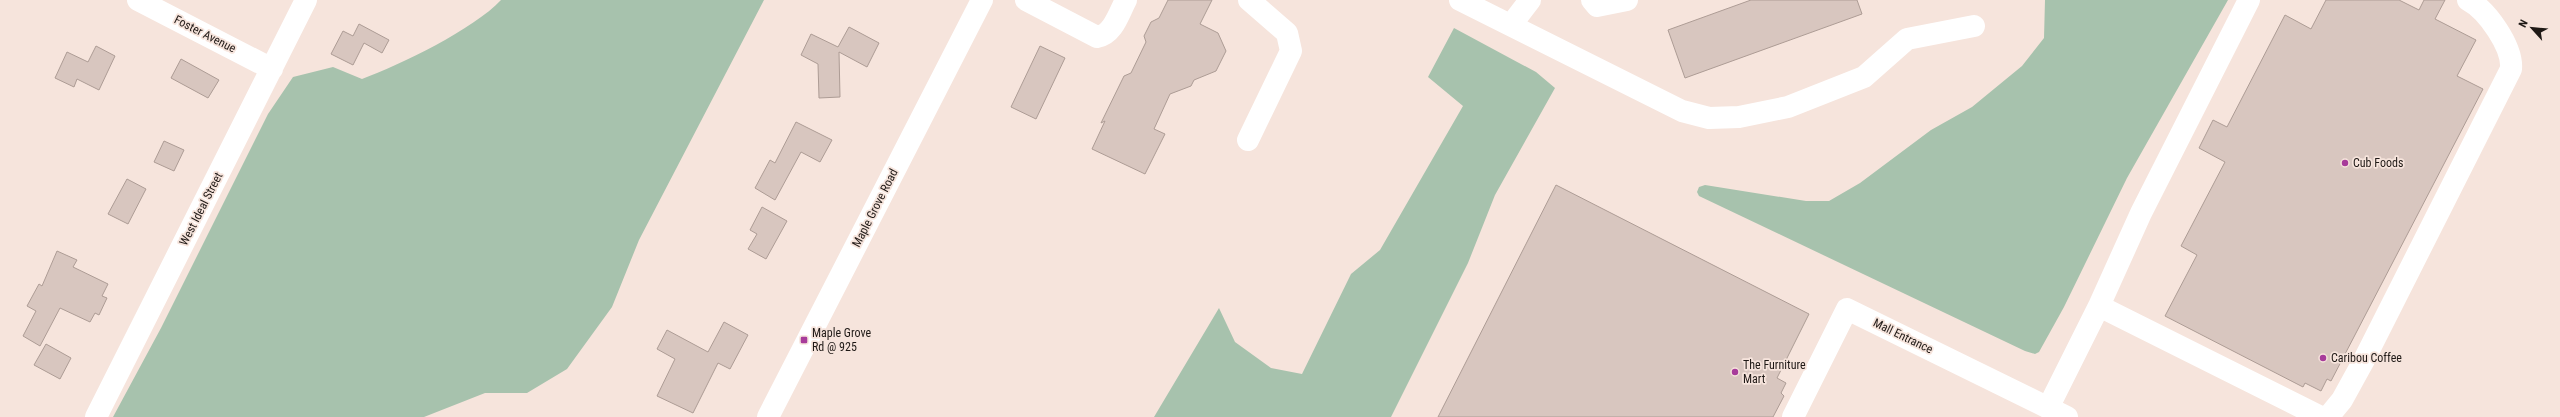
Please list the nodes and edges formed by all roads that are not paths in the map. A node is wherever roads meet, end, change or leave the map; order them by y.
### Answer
1 (138, 0) edge
2 (306, 0) edge
3 (982, 0) edge
4 (1026, 0) edge
5 (1126, 0) edge
6 (1249, 0) edge
7 (1460, 0) edge
8 (1530, 0) edge
9 (1592, 0) edge
10 (1627, 0) edge
11 (2249, 0) edge
12 (2468, 0) edge
13 (1511, 26) junction
14 (1974, 26) dead end
15 (272, 69) junction
16 (1248, 140) dead end
17 (2099, 306) junction
18 (2057, 412) edge
19 (96, 417) edge
20 (768, 417) edge
21 (1793, 417) edge
22 (2321, 417) edge
23 (2328, 417) edge

1 - 15 street, Foster Avenue
2 - 15 street, West Ideal Street
3 - 20 street, Maple Grove Road
4 - 5 street
6 - 16 street
7 - 13 street
8 - 13 street
9 - 10 street
11 - 17 street
12 - 23 street
13 - 14 street
15 - 19 street, West Ideal Street
17 - 18 street
17 - 22 street
18 - 21 street, Mall Entrance

